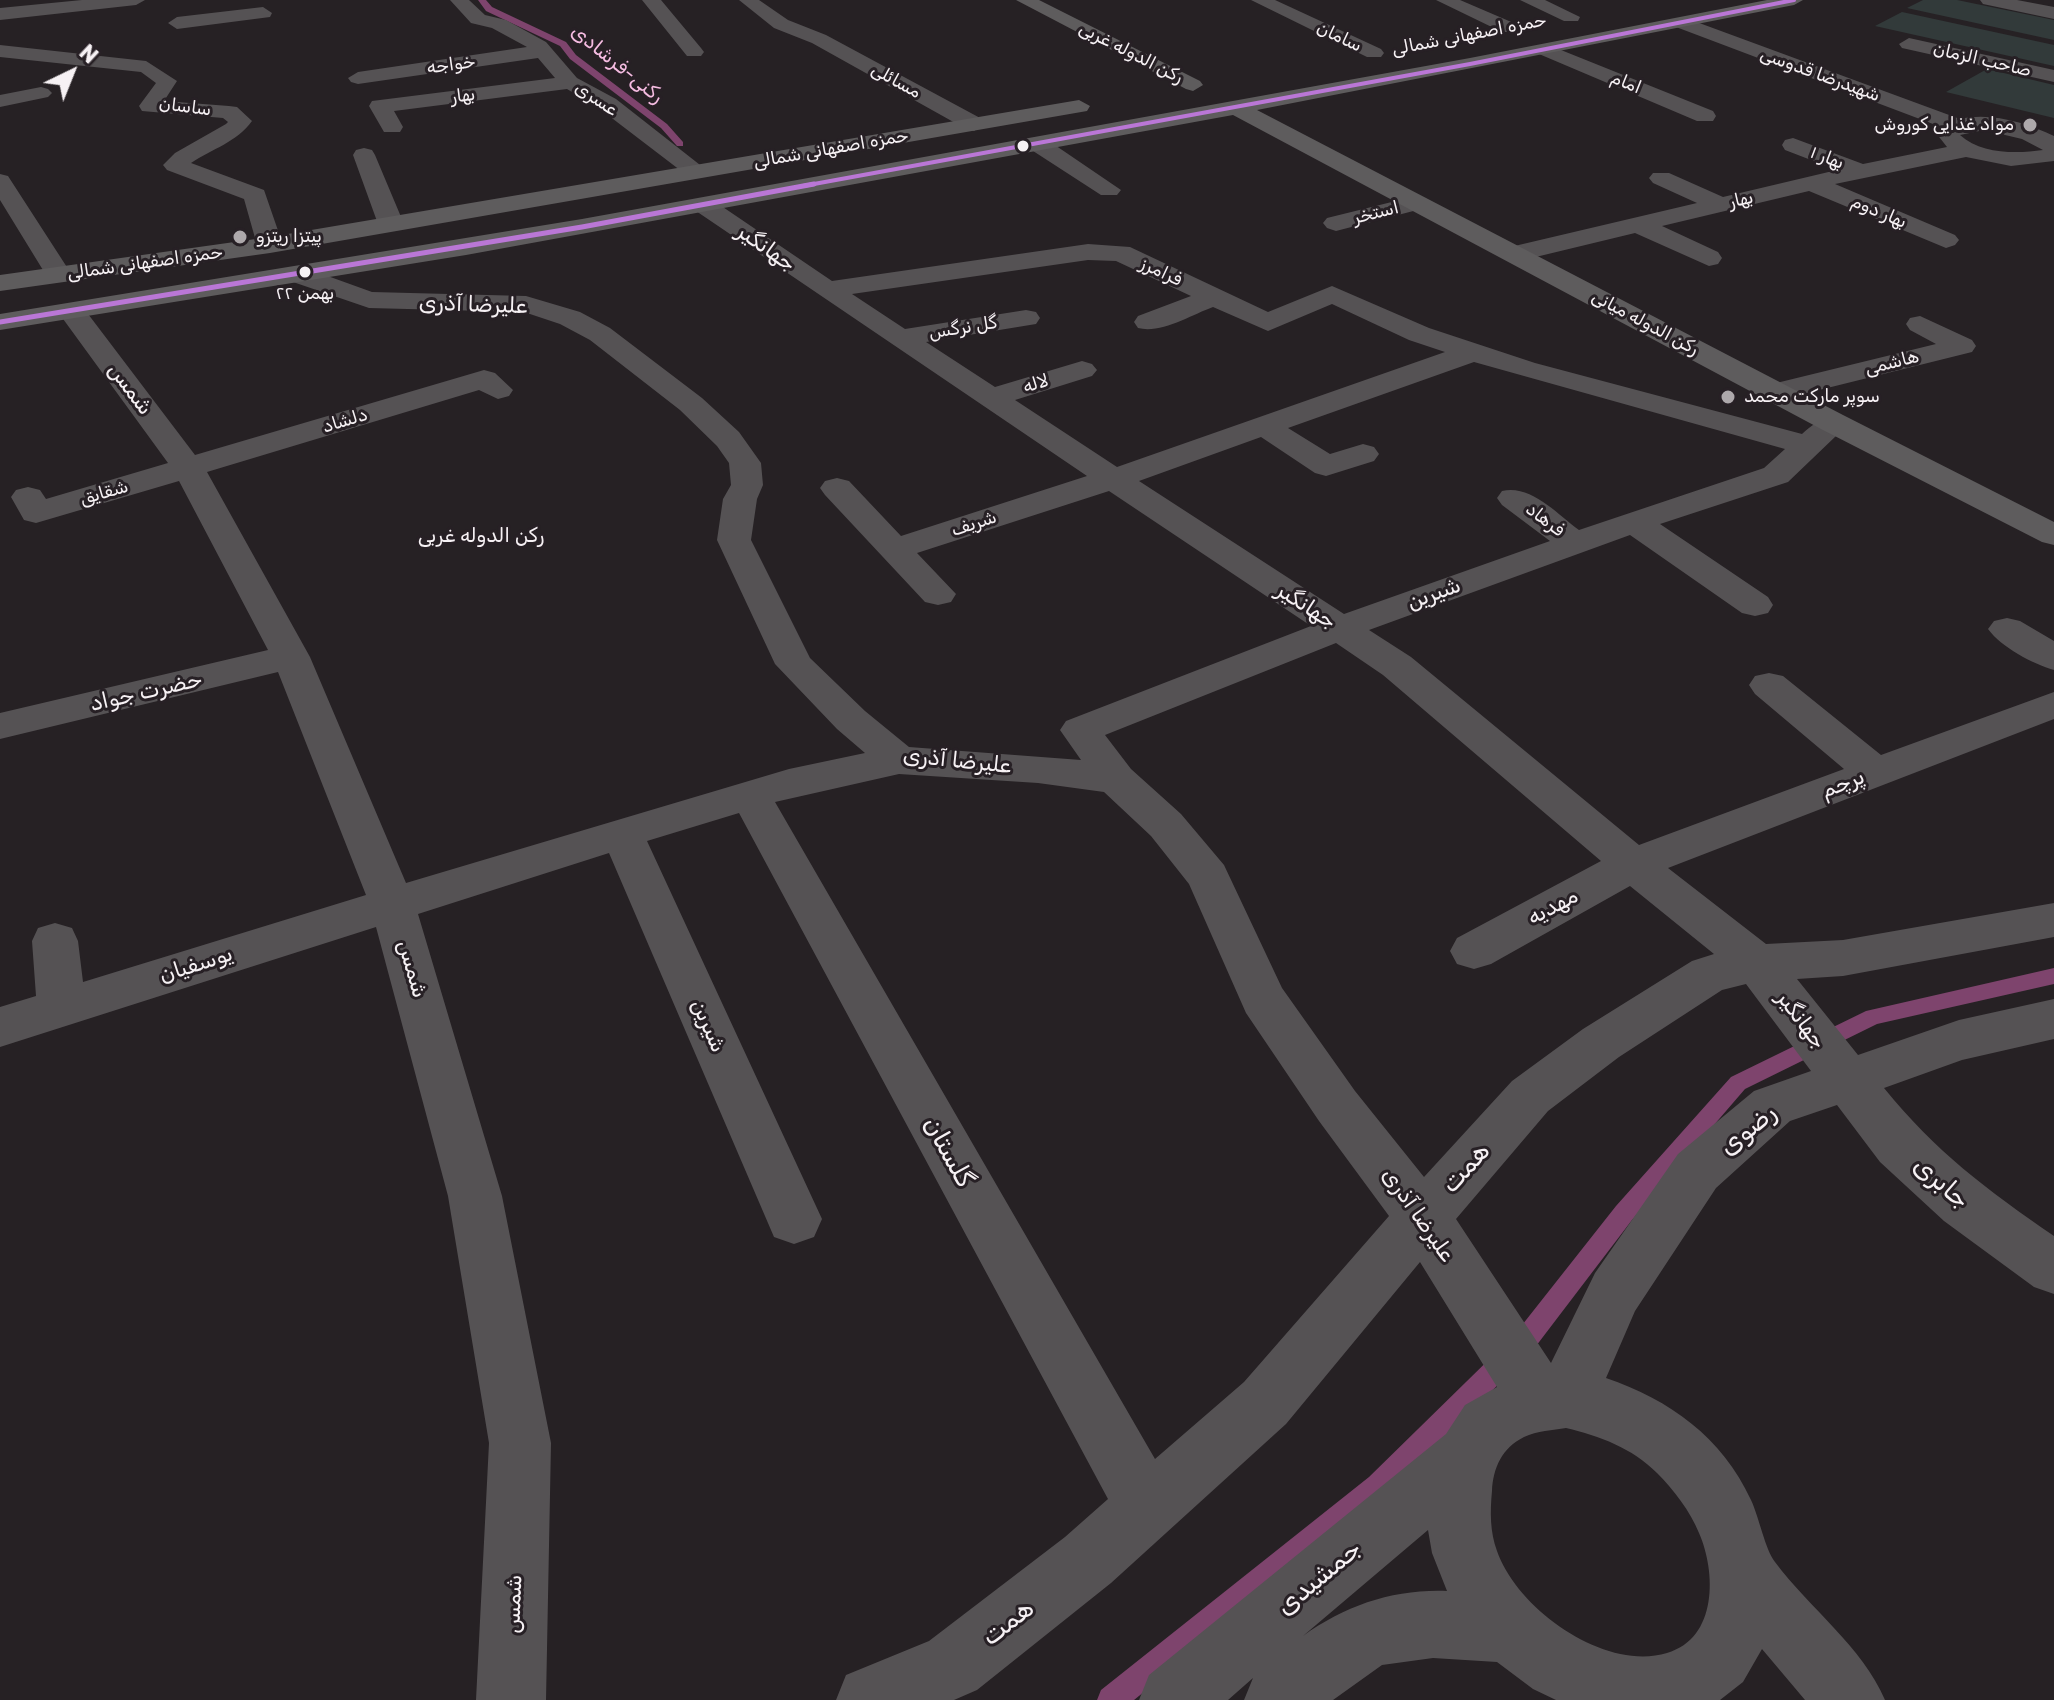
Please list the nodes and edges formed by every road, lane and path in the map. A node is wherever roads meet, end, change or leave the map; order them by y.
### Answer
1 (12, 0) edge
2 (136, 0) edge
3 (459, 0) edge
4 (651, 0) edge
5 (748, 0) edge
6 (1025, 0) edge
7 (1260, 0) edge
8 (1445, 0) edge
9 (1529, 0) edge
10 (1794, 0) edge
11 (1989, 0) edge
12 (0, 4) edge
13 (263, 7) edge
14 (2054, 13) edge
15 (0, 14) edge
16 (1579, 15) joint
17 (177, 23) dead end
18 (1683, 23) junction
19 (1509, 28) junction
20 (263, 35) dead end
21 (58, 36) dead end
22 (1464, 36) dead end
23 (0, 43) edge
24 (1909, 44) dead end
25 (1546, 50) junction
26 (0, 51) edge
27 (544, 51) junction
28 (694, 52) dead end
29 (1382, 52) joint
30 (1329, 61) dead end
31 (1606, 75) junction
32 (2054, 76) edge
33 (361, 78) dead end
34 (1576, 81) dead end
35 (570, 82) junction
36 (1154, 92) dead end
37 (41, 93) dead end
38 (0, 101) edge
39 (1095, 103) dead end
40 (1237, 108) junction
41 (1649, 117) dead end
42 (974, 124) junction
43 (1958, 126) junction
44 (392, 127) dead end
45 (902, 136) junction
46 (1038, 144) junction
47 (1793, 145) dead end
48 (1967, 150) junction
49 (2053, 150) edge
50 (809, 152) junction
51 (364, 155) dead end
52 (932, 163) junction
53 (1861, 171) junction
54 (1661, 178) dead end
55 (0, 181) edge
56 (1811, 183) junction
57 (816, 185) junction
58 (701, 189) junction
59 (1109, 190) dead end
60 (1416, 203) junction
61 (1721, 205) junction
62 (1336, 223) dead end
63 (391, 224) junction
64 (1639, 225) junction
65 (1946, 240) dead end
66 (270, 245) junction
67 (1515, 254) junction
68 (1709, 258) dead end
69 (302, 276) junction
70 (0, 283) edge
71 (827, 290) junction
72 (66, 293) junction
73 (1214, 297) junction
74 (1026, 318) dead end
75 (0, 322) edge
76 (1148, 322) dead end
77 (1920, 324) dead end
78 (901, 338) junction
79 (1473, 352) junction
80 (1082, 370) dead end
81 (498, 390) dead end
82 (1775, 392) junction
83 (329, 395) dead end
84 (991, 398) junction
85 (1263, 425) junction
86 (357, 431) junction
87 (1820, 433) junction
88 (1363, 454) dead end
89 (189, 469) junction
90 (1113, 479) junction
91 (837, 488) dead end
92 (28, 497) dead end
93 (1514, 498) dead end
94 (1634, 522) junction
95 (2054, 535) edge
96 (1575, 543) junction
97 (894, 549) junction
98 (938, 594) dead end
99 (1755, 605) dead end
100 (1340, 628) junction
101 (2007, 629) dead end
102 (291, 657) junction
103 (2054, 658) edge
104 (1769, 685) dead end
105 (2054, 705) edge
106 (0, 726) edge
107 (899, 760) junction
108 (1875, 772) junction
109 (1116, 779) junction
110 (750, 795) junction
111 (622, 833) junction
112 (1633, 864) junction
113 (392, 903) junction
114 (2054, 920) edge
115 (55, 941) dead end
116 (1474, 951) dead end
117 (1757, 963) junction
118 (61, 1008) junction
119 (2054, 1019) edge
120 (0, 1027) edge
121 (1846, 1079) junction
122 (1423, 1217) junction
123 (794, 1219) dead end
124 (2054, 1268) edge
125 (1554, 1400) junction
126 (1466, 1457) junction
127 (1148, 1508) junction
128 (1744, 1577) junction
129 (1510, 1629) junction
130 (1698, 1691) edge
131 (511, 1700) edge
132 (871, 1700) edge
133 (1174, 1700) edge
134 (1279, 1700) edge
135 (1850, 1700) edge

1 - 12 street
2 - 15 street
3 - 27 street, عسری
4 - 28 street
5 - 42 street, مسائلی
6 - 36 main road, رکن الدوله غربی
7 - 29 street, سامان
8 - 19 street
9 - 16 street
10 - 18 main road, حمزه اصفهانی شمالی
11 - 14 street
13 - 17 street
13 - 20 street
16 - 19 main road, حمزه اصفهانی شمالی
18 - 25 main road, حمزه اصفهانی شمالی
18 - 43 street, شهیدرضا قدوسی
19 - 22 main road, حمزه اصفهانی شمالی
21 - 23 street
24 - 32 street, صاحب الزمان
25 - 31 street, امام
25 - 40 main road, حمزه اصفهانی شمالی
26 - 66 street, ساسان
27 - 33 street, خواجه
27 - 35 street, عسری
29 - 30 main road, حمزه اصفهانی شمالی
31 - 34 street
31 - 41 street, امام
35 - 44 street, بهار
35 - 58 street, عسری
37 - 38 street
39 - 42 main road, حمزه اصفهانی شمالی
40 - 46 main road, حمزه اصفهانی شمالی
40 - 60 main road, رکن الدوله میانی
42 - 45 main road, حمزه اصفهانی شمالی
43 - 48 street
43 - 49 street
45 - 50 main road, حمزه اصفهانی شمالی
45 - 52 main road
46 - 52 main road, حمزه اصفهانی شمالی
46 - 59 street
47 - 53 street, بهار ۱
48 - 49 street
48 - 53 street, بهار
50 - 57 main road
50 - 58 main road, حمزه اصفهانی شمالی
51 - 63 street
52 - 57 main road, حمزه اصفهانی شمالی
53 - 56 street, بهار
54 - 61 street
55 - 72 street, شمس
56 - 61 street, بهار
56 - 65 street, بهار دوم
57 - 58 main road, حمزه اصفهانی شمالی
58 - 63 main road, حمزه اصفهانی شمالی
58 - 69 main road, حمزه اصفهانی شمالی
58 - 71 street, جهانگیر
60 - 62 street, استخر
60 - 67 main road, رکن الدوله میانی
61 - 64 street, بهار
63 - 66 main road, حمزه اصفهانی شمالی
64 - 67 street, بهار
64 - 68 street
66 - 72 main road, حمزه اصفهانی شمالی
67 - 82 main road, رکن الدوله میانی
69 - 72 main road, حمزه اصفهانی شمالی
69 - 107 street, علیرضا آذری
70 - 72 main road, حمزه اصفهانی شمالی
71 - 73 street, فرامرز
71 - 78 street, جهانگیر
72 - 75 main road, حمزه اصفهانی شمالی
72 - 89 street, شمس
73 - 76 street
73 - 79 street, فرامرز
74 - 78 street, گل نرگس
77 - 82 street, هاشمی
78 - 84 street, جهانگیر
79 - 85 street
79 - 87 street, فرامرز
80 - 84 street, لاله
81 - 86 street, دلشاد
82 - 87 main road, رکن الدوله میانی
83 - 86 street
84 - 90 street, جهانگیر
85 - 88 street
85 - 90 street
86 - 89 street, دلشاد
87 - 94 street, شیرین
87 - 95 main road, رکن الدوله میانی
89 - 92 street, شقایق
89 - 102 street, شمس
90 - 97 street, شریف
90 - 100 street, جهانگیر
91 - 97 street
93 - 96 street, فرهاد
94 - 96 street, شیرین
94 - 99 street
96 - 100 street, شیرین
97 - 98 street
100 - 109 street, شیرین
100 - 112 street, جهانگیر
101 - 103 street
102 - 106 street, حضرت جواد
102 - 113 street, شمس
104 - 108 street
105 - 108 street, پرچم
107 - 109 street, علیرضا آذری
107 - 110 street
108 - 112 street, پرچم
109 - 122 street, علیرضا آذری
110 - 111 street
110 - 127 street, گلستان
111 - 113 street
111 - 123 street, شیرین
112 - 116 street, مهدیه
112 - 117 street, جهانگیر
113 - 118 street, یوسفیان
113 - 131 street, شمس
114 - 117 street, همت
115 - 118 street
117 - 121 street, جهانگیر
117 - 122 street, همت
118 - 120 street, یوسفیان
119 - 121 street, رضوی
121 - 124 street, جابری
121 - 125 street, رضوی
122 - 125 street, علیرضا آذری
122 - 127 street, همت
125 - 126 street
125 - 128 street
126 - 129 street
126 - 133 street, جمشیدی
127 - 132 street, همت
128 - 130 street
128 - 135 street
129 - 130 street
129 - 134 street

